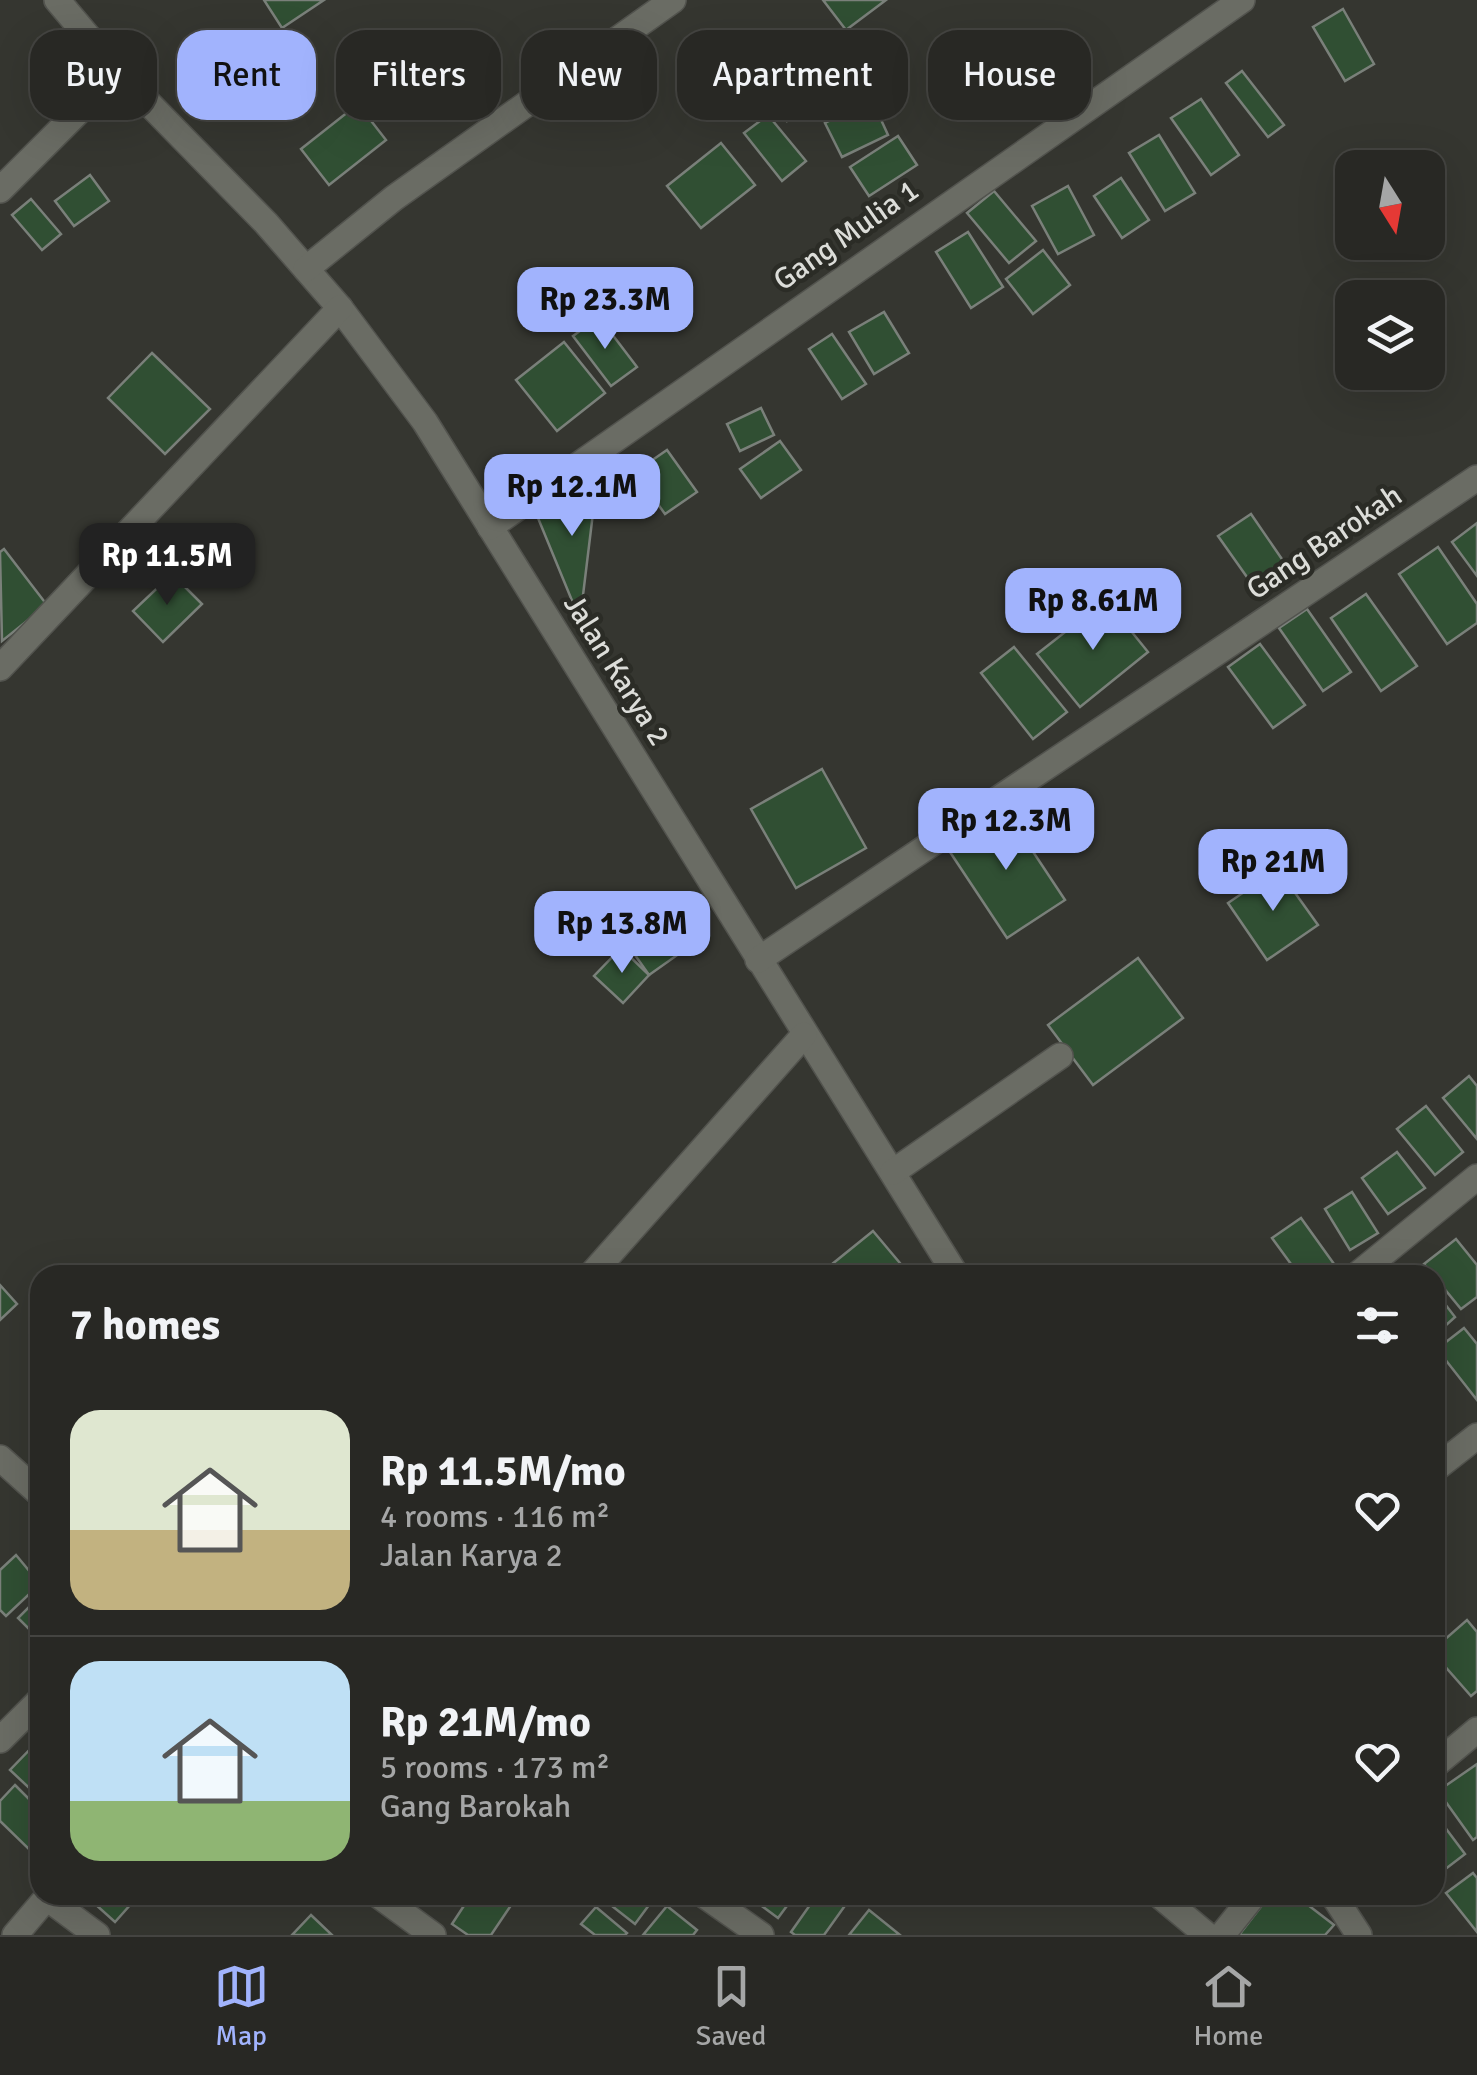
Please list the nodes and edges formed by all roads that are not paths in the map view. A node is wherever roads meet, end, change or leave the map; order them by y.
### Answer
1 (56, 0) edge
2 (673, 0) edge
3 (1242, 0) edge
4 (82, 30) edge
5 (157, 112) edge
6 (70, 120) edge
7 (0, 190) edge
8 (306, 269) junction
9 (340, 308) junction
10 (1477, 478) edge
11 (490, 527) junction
12 (0, 668) edge
13 (758, 960) junction
14 (804, 1035) junction
15 (1060, 1056) dead end
16 (893, 1172) junction
17 (1477, 1177) edge
18 (600, 1265) edge
19 (950, 1265) edge
20 (1368, 1265) edge
21 (1477, 1436) edge
22 (0, 1458) edge
23 (1445, 1461) edge
24 (30, 1485) edge
25 (30, 1710) edge
26 (1477, 1730) edge
27 (0, 1740) edge
28 (1445, 1757) edge
29 (40, 1905) edge
30 (59, 1905) edge
31 (392, 1905) edge
32 (718, 1905) edge
33 (1171, 1905) edge
34 (1246, 1905) edge
35 (1340, 1905) edge
36 (14, 1935) edge
37 (97, 1935) edge
38 (433, 1935) edge
39 (761, 1935) edge
40 (1207, 1935) edge
41 (1222, 1935) edge
42 (1359, 1935) edge

1 - 4 street, Jalan Karya 2
2 - 8 street
3 - 11 street, Gang Mulia 1
5 - 8 street, Jalan Karya 2
6 - 7 street
8 - 9 street, Jalan Karya 2
9 - 11 street, Jalan Karya 2
9 - 12 street
10 - 13 street, Gang Barokah
11 - 13 street, Jalan Karya 2
13 - 14 street, Jalan Karya 2
14 - 16 street, Jalan Karya 2
14 - 18 street
15 - 16 street
16 - 19 street, Jalan Karya 2
17 - 20 street
21 - 23 street
22 - 24 street
25 - 27 street
26 - 28 street
29 - 36 street
30 - 37 street
31 - 38 street
32 - 39 street
33 - 40 street
34 - 41 street
35 - 42 street

